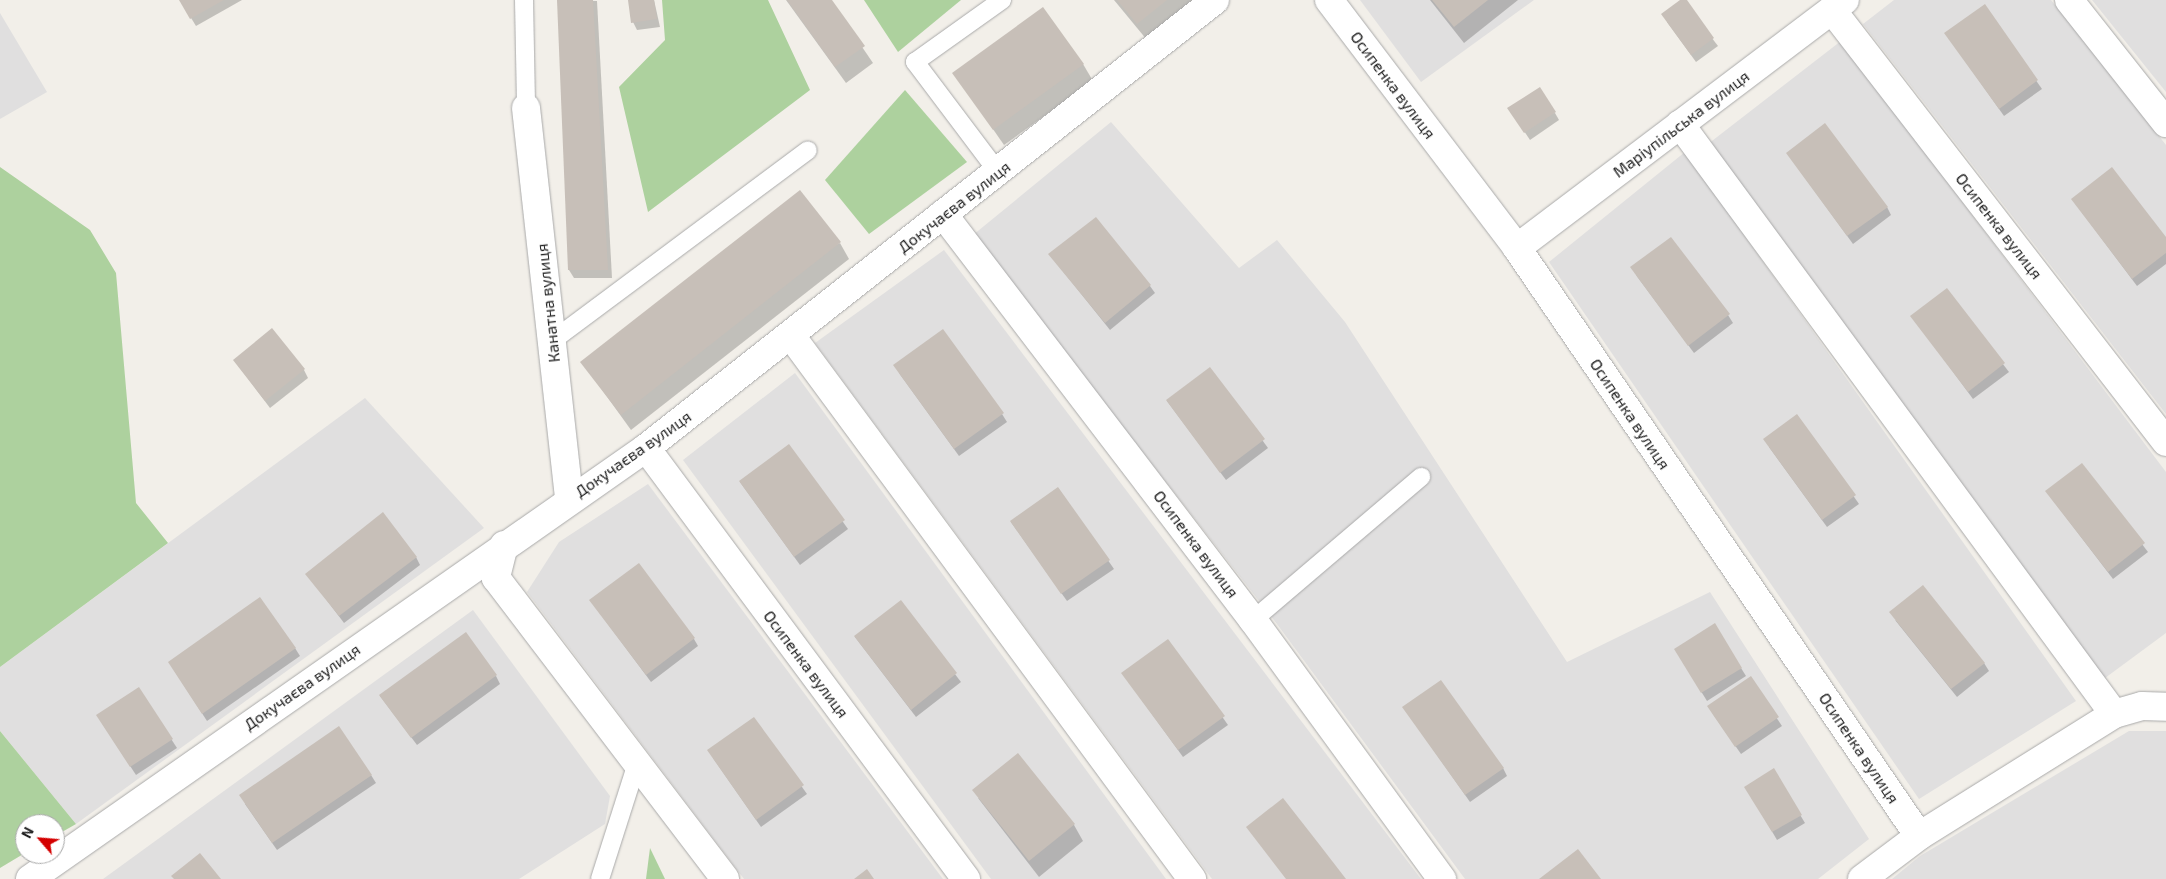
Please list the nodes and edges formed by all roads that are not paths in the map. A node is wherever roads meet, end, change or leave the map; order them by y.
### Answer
1 (524, 0) edge
2 (1002, 0) edge
3 (1215, 0) edge
4 (1329, 0) edge
5 (2069, 0) edge
6 (1838, 5) edge
7 (526, 108) joint
8 (2166, 123) edge
9 (1680, 124) junction
10 (808, 150) dead end
11 (998, 172) junction
12 (943, 214) junction
13 (1517, 248) junction
14 (792, 336) junction
15 (552, 341) junction
16 (2166, 442) edge
17 (646, 448) junction
18 (1421, 477) dead end
19 (569, 499) junction
20 (504, 544) junction
21 (1253, 620) junction
22 (2166, 707) edge
23 (2114, 714) junction
24 (637, 763) junction
25 (1919, 836) junction
26 (30, 879) edge
27 (600, 879) edge
28 (725, 879) edge
29 (966, 879) edge
30 (1192, 879) edge
31 (1442, 879) edge
32 (1862, 879) edge

1 - 7 lane
2 - 11 lane
3 - 11 street, Докучаєва вулиця
4 - 13 street, Осипенка вулиця
5 - 8 street
6 - 9 street, Маріупільська вулиця
6 - 16 street, Осипенка вулиця
7 - 15 street, Канатна вулиця
9 - 13 street, Маріупільська вулиця
9 - 23 street
10 - 15 lane
11 - 12 street, Докучаєва вулиця
12 - 14 street, Докучаєва вулиця
12 - 21 street, Осипенка вулиця
13 - 25 street, Осипенка вулиця
14 - 17 street, Докучаєва вулиця
14 - 30 street
15 - 19 street, Канатна вулиця
17 - 19 street, Докучаєва вулиця
17 - 29 street, Осипенка вулиця
18 - 21 lane
19 - 20 street, Докучаєва вулиця
20 - 24 street
20 - 26 street, Докучаєва вулиця
21 - 31 street, Осипенка вулиця
22 - 23 street
23 - 25 street
24 - 27 lane
24 - 28 street
25 - 32 street

